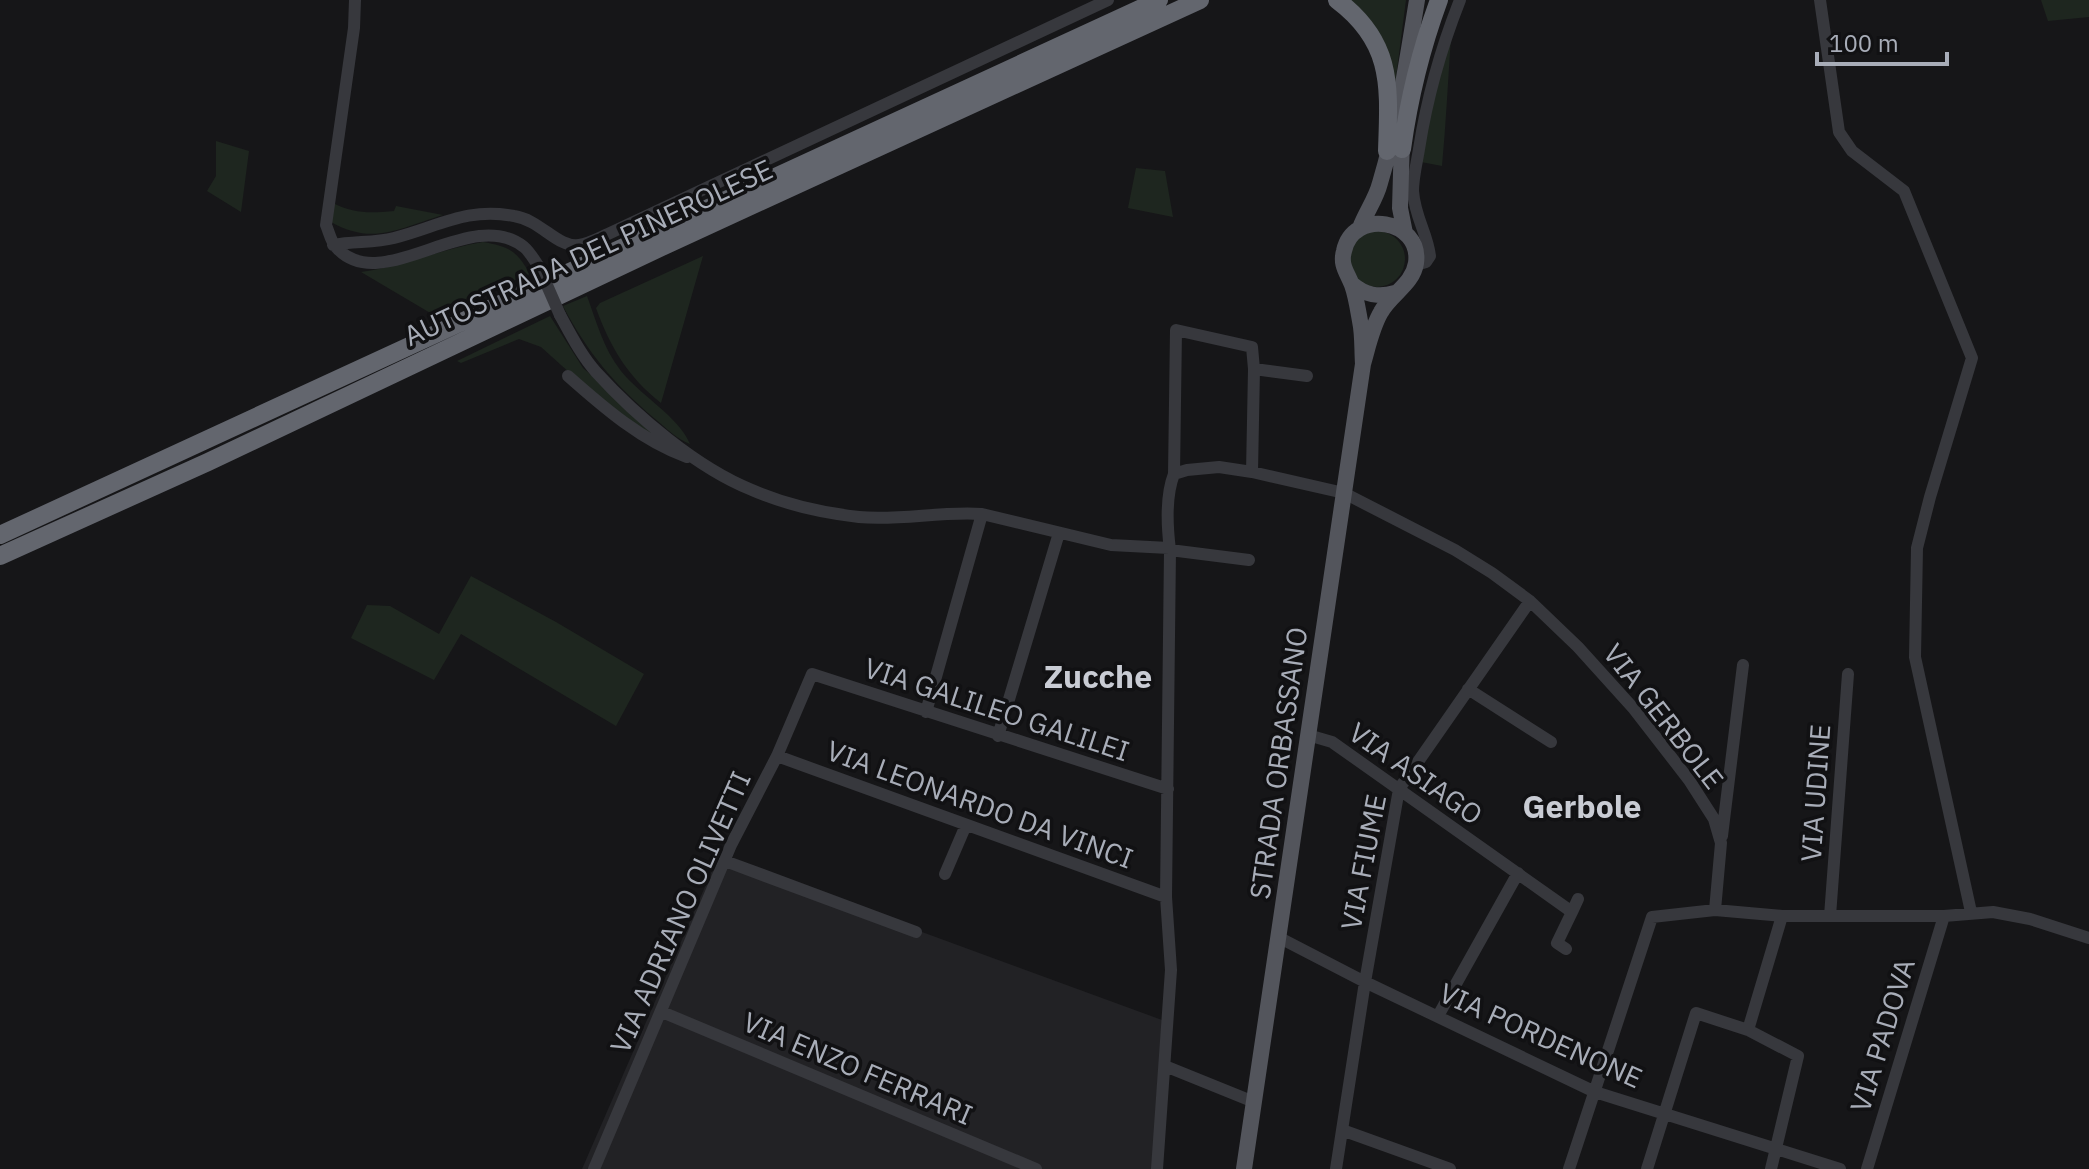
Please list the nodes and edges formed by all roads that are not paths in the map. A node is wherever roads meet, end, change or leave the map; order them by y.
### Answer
1 (355, 0) edge
2 (1108, 0) edge
3 (1157, 0) edge
4 (1200, 0) edge
5 (1212, 0) edge
6 (1337, 0) edge
7 (1417, 0) edge
8 (1439, 0) edge
9 (1460, 0) edge
10 (1820, 0) edge
11 (1150, 24) junction
12 (1395, 150) junction
13 (1360, 228) junction
14 (1405, 233) junction
15 (333, 245) junction
16 (1416, 265) junction
17 (1352, 284) junction
18 (1395, 293) junction
19 (1363, 364) junction
20 (1254, 369) junction
21 (568, 376) dead end
22 (1307, 376) dead end
23 (703, 462) junction
24 (1252, 472) junction
25 (1174, 474) junction
26 (1344, 493) junction
27 (982, 514) junction
28 (1059, 533) junction
29 (0, 535) edge
30 (1169, 549) junction
31 (0, 556) edge
32 (1249, 560) dead end
33 (1530, 601) junction
34 (1743, 665) dead end
35 (812, 674) joint
36 (1848, 674) dead end
37 (1468, 689) junction
38 (926, 712) junction
39 (1308, 735) junction
40 (998, 736) junction
41 (1551, 742) dead end
42 (777, 756) junction
43 (1168, 789) junction
44 (1399, 789) junction
45 (966, 825) junction
46 (1721, 843) junction
47 (725, 861) junction
48 (1518, 873) junction
49 (945, 874) dead end
50 (1166, 897) junction
51 (1578, 899) dead end
52 (1715, 910) junction
53 (1572, 912) junction
54 (1971, 912) junction
55 (1782, 916) junction
56 (1830, 916) junction
57 (1944, 916) junction
58 (916, 932) dead end
59 (1278, 937) junction
60 (2089, 938) edge
61 (1566, 949) dead end
62 (1365, 982) junction
63 (662, 1012) junction
64 (1438, 1016) junction
65 (1748, 1030) junction
66 (1165, 1066) junction
67 (1595, 1092) junction
68 (1254, 1102) junction
69 (1663, 1113) junction
70 (1342, 1130) junction
71 (1778, 1150) junction
72 (1574, 1168) edge
73 (594, 1169) edge
74 (1036, 1169) edge
75 (1157, 1169) edge
76 (1244, 1169) edge
77 (1336, 1169) edge
78 (1450, 1169) edge
79 (1647, 1169) edge
80 (1771, 1169) edge
81 (1840, 1169) edge
82 (1867, 1169) edge

1 - 15 street
2 - 15 street
3 - 29 highway, AUTOSTRADA DEL PINEROLESE
4 - 11 highway, AUTOSTRADA DEL PINEROLESE
5 - 11 highway
6 - 12 highway
7 - 12 main road, STRADA ORBASSANO
8 - 12 highway
9 - 16 street
10 - 54 street
11 - 31 highway, AUTOSTRADA DEL PINEROLESE
12 - 13 main road, STRADA ORBASSANO
12 - 14 main road, STRADA ORBASSANO
13 - 14 main road
13 - 17 main road, STRADA ORBASSANO
14 - 16 main road, STRADA ORBASSANO
15 - 23 street, bridge
16 - 18 main road, STRADA ORBASSANO
17 - 18 main road
17 - 19 main road, STRADA ORBASSANO
18 - 19 main road, STRADA ORBASSANO
19 - 26 main road, STRADA ORBASSANO
20 - 22 street
20 - 24 street
20 - 25 street
21 - 23 street
23 - 27 street
24 - 25 street, VIA GERBOLE
24 - 26 street, VIA GERBOLE
25 - 30 street
26 - 33 street, VIA GERBOLE
26 - 39 main road, STRADA ORBASSANO
27 - 28 street
27 - 38 street
28 - 30 street
28 - 40 street
30 - 32 street
30 - 43 street
33 - 37 street, VIA FIUME
33 - 46 street, VIA GERBOLE
34 - 46 street
35 - 38 street, VIA GALILEO GALILEI
35 - 42 street, VIA ADRIANO OLIVETTI
36 - 56 street, VIA UDINE
37 - 41 street
37 - 44 street, VIA FIUME
38 - 40 street, VIA GALILEO GALILEI
39 - 44 street, VIA ASIAGO
39 - 59 main road, STRADA ORBASSANO
40 - 43 street, VIA GALILEO GALILEI
42 - 45 street, VIA LEONARDO DA VINCI
42 - 47 street, VIA ADRIANO OLIVETTI
43 - 50 street
44 - 48 street, VIA ASIAGO
44 - 62 street, VIA FIUME
45 - 49 street
45 - 50 street, VIA LEONARDO DA VINCI
46 - 52 street, VIA GERBOLE
47 - 58 street
47 - 63 street, VIA ADRIANO OLIVETTI
48 - 53 street, VIA ASIAGO
48 - 64 street
50 - 66 street
51 - 53 street
52 - 55 street
52 - 67 street
53 - 61 street
54 - 57 street
54 - 60 street
55 - 56 street
55 - 65 street
56 - 57 street
57 - 82 street, VIA PADOVA
59 - 62 street, VIA PORDENONE
59 - 68 main road, STRADA ORBASSANO
62 - 64 street, VIA PORDENONE
62 - 70 street, VIA FIUME
63 - 73 street, VIA ADRIANO OLIVETTI
63 - 74 street, VIA ENZO FERRARI
64 - 67 street, VIA PORDENONE
65 - 69 street
65 - 71 street
66 - 68 street
66 - 75 street
67 - 69 street, VIA PORDENONE
67 - 72 street
68 - 76 main road, STRADA ORBASSANO
69 - 71 street, VIA PORDENONE
69 - 79 street
70 - 77 street, VIA FIUME
70 - 78 street
71 - 80 street
71 - 81 street, VIA PORDENONE

